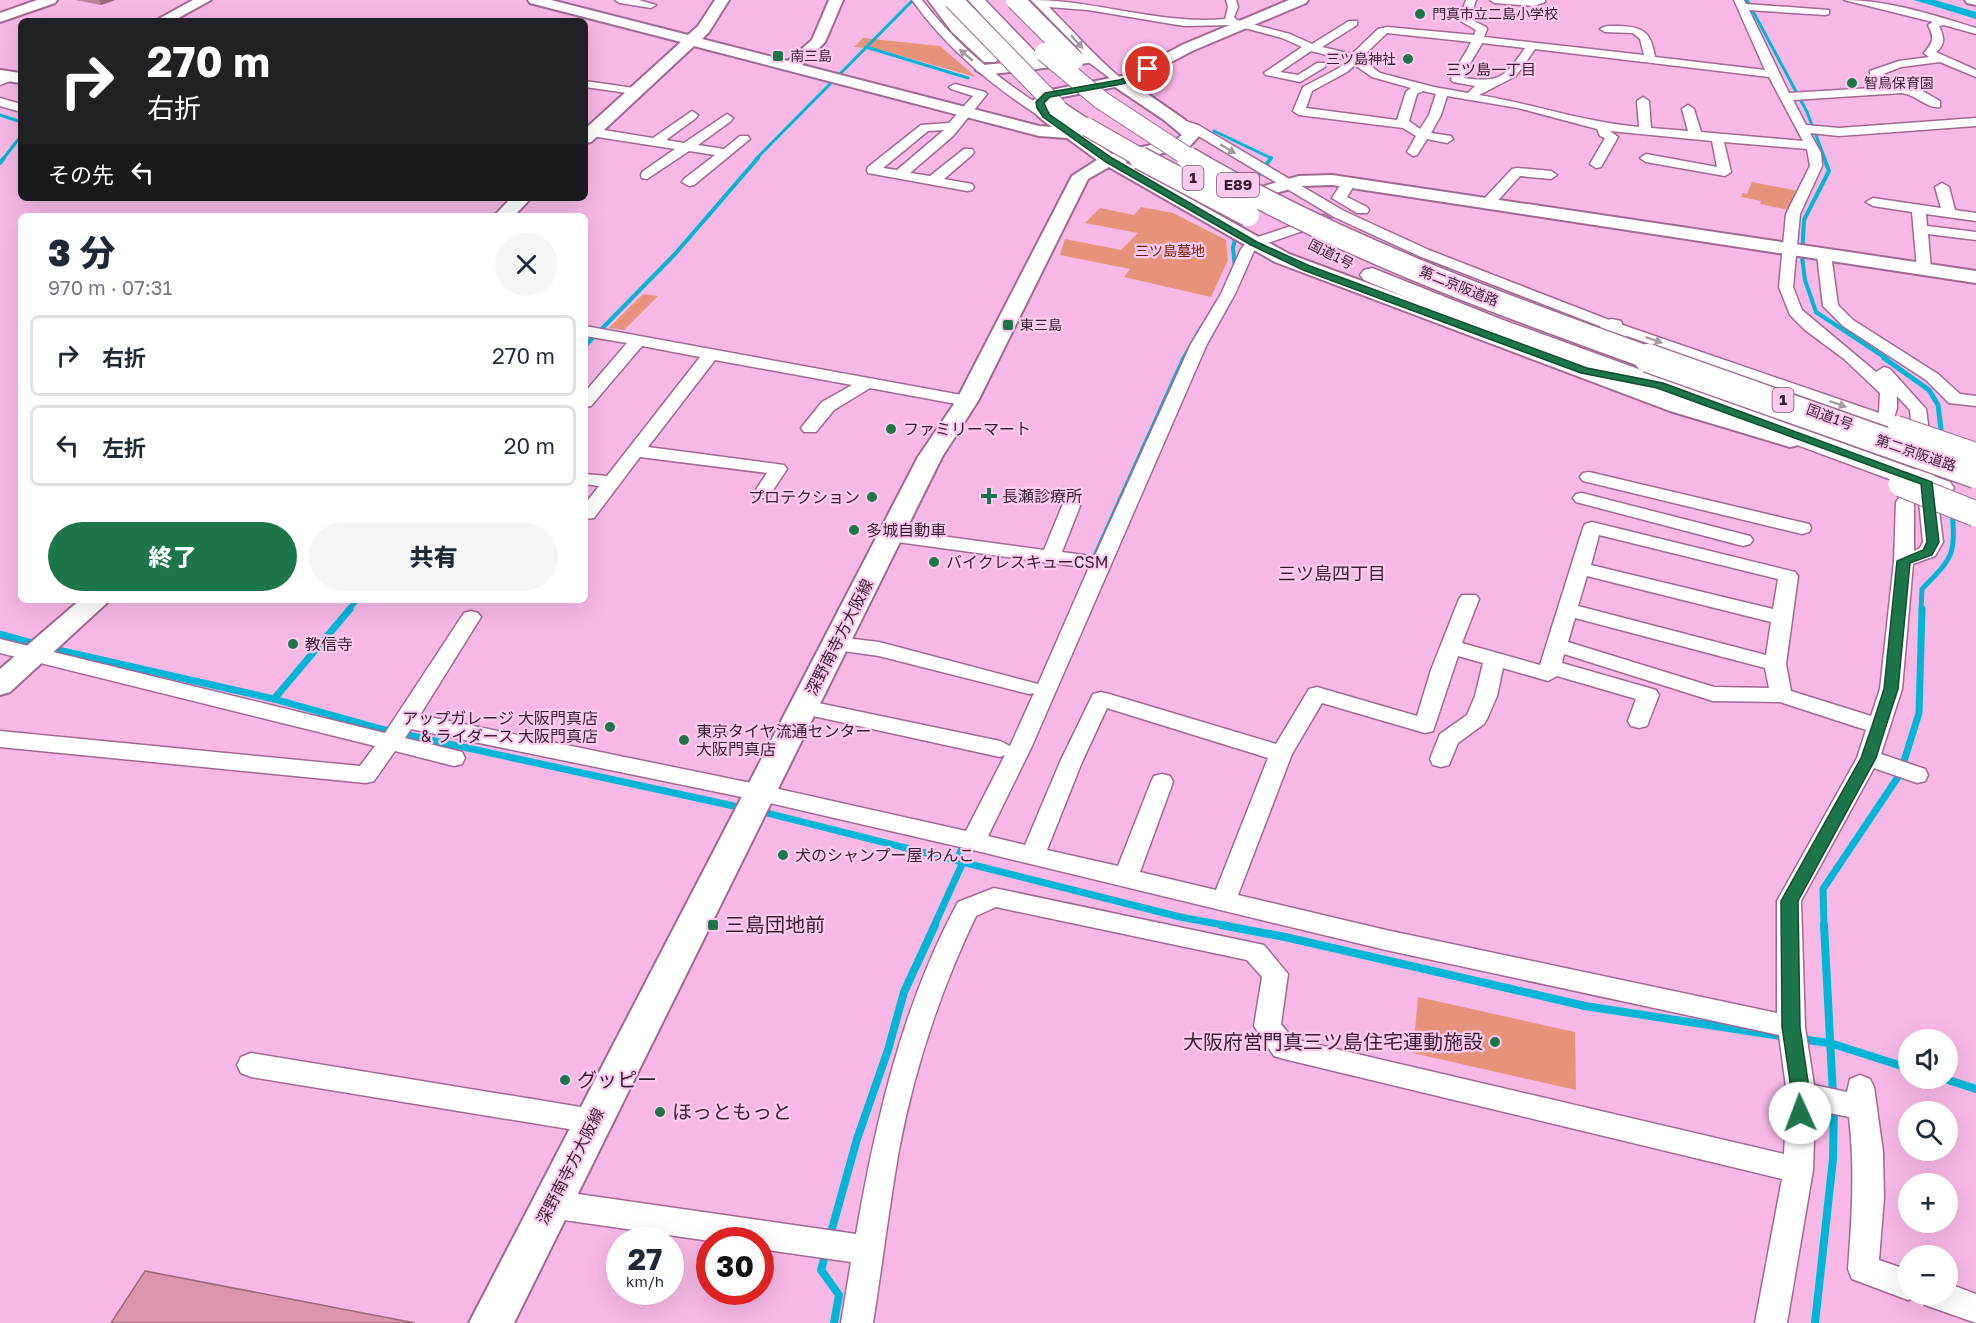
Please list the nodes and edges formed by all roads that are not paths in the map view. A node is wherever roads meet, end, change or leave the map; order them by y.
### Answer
1 (50, 0) edge
2 (204, 0) edge
3 (536, 0) edge
4 (620, 0) edge
5 (722, 0) edge
6 (836, 0) edge
7 (953, 0) edge
8 (976, 0) edge
9 (994, 0) edge
10 (1015, 0) edge
11 (1119, 0) edge
12 (1301, 0) edge
13 (1471, 0) edge
14 (1495, 0) edge
15 (1540, 0) edge
16 (1849, 0) edge
17 (556, 2) edge
18 (926, 2) edge
19 (1038, 2) edge
20 (1244, 2) dead end
21 (1232, 4) edge
22 (651, 5) edge
23 (1746, 6) edge
24 (1781, 6) edge
25 (1115, 16) junction
26 (0, 18) edge
27 (168, 18) edge
28 (1942, 22) junction
29 (1799, 23) dead end
30 (1833, 23) dead end
31 (1236, 24) junction
32 (1605, 29) dead end
33 (1359, 31) junction
34 (1976, 31) edge
35 (1478, 39) junction
36 (692, 40) junction
37 (1532, 46) junction
38 (1312, 47) junction
39 (1337, 55) junction
40 (1037, 57) junction
41 (1353, 58) junction
42 (1091, 59) junction
43 (1940, 59) junction
44 (1650, 60) junction
45 (792, 66) junction
46 (984, 70) junction
47 (1773, 74) junction
48 (1976, 74) edge
49 (1119, 82) junction
50 (588, 84) edge
51 (1483, 84) junction
52 (955, 87) dead end
53 (1422, 87) junction
54 (1902, 90) junction
55 (634, 92) junction
56 (1443, 92) junction
57 (1795, 96) junction
58 (1471, 97) junction
59 (0, 102) edge
60 (1643, 102) dead end
61 (1936, 104) dead end
62 (18, 107) edge
63 (1688, 109) dead end
64 (1052, 111) junction
65 (964, 112) junction
66 (692, 115) dead end
67 (727, 118) dead end
68 (1176, 122) junction
69 (1976, 122) edge
70 (1405, 125) junction
71 (953, 126) junction
72 (1604, 127) junction
73 (1804, 128) junction
74 (1646, 131) junction
75 (1072, 133) junction
76 (1422, 134) junction
77 (588, 135) edge
78 (1696, 136) junction
79 (1717, 138) junction
80 (744, 139) dead end
81 (1447, 139) dead end
82 (655, 142) junction
83 (1811, 146) junction
84 (686, 147) junction
85 (968, 152) dead end
86 (1413, 152) dead end
87 (726, 153) junction
88 (1646, 158) dead end
89 (1109, 160) junction
90 (1596, 164) dead end
91 (1552, 174) dead end
92 (899, 175) junction
93 (647, 176) dead end
94 (933, 181) junction
95 (689, 182) dead end
96 (1349, 182) junction
97 (1942, 187) dead end
98 (967, 188) dead end
99 (1256, 194) junction
100 (519, 201) edge
101 (1873, 202) dead end
102 (1488, 203) junction
103 (1919, 209) junction
104 (1197, 212) junction
105 (505, 213) edge
106 (1949, 213) junction
107 (1373, 214) dead end
108 (1334, 216) junction
109 (1976, 217) edge
110 (1921, 229) junction
111 (1287, 232) junction
112 (1976, 236) edge
113 (1254, 243) junction
114 (1805, 251) junction
115 (1924, 269) junction
116 (1976, 277) edge
117 (1452, 284) junction
118 (1810, 327) junction
119 (588, 332) edge
120 (1614, 333) junction
121 (638, 341) junction
122 (711, 354) junction
123 (1585, 371) junction
124 (867, 383) junction
125 (1660, 386) junction
126 (588, 399) edge
127 (967, 401) junction
128 (1976, 401) edge
129 (1891, 423) junction
130 (810, 428) dead end
131 (636, 451) junction
132 (1589, 477) dead end
133 (1951, 478) edge
134 (588, 479) edge
135 (612, 482) junction
136 (762, 494) dead end
137 (1582, 498) dead end
138 (1071, 506) dead end
139 (588, 512) edge
140 (1748, 515) junction
141 (1802, 528) dead end
142 (890, 535) junction
143 (1743, 540) junction
144 (1051, 557) junction
145 (1084, 561) dead end
146 (1904, 561) junction
147 (1740, 564) junction
148 (1580, 568) junction
149 (1469, 600) dead end
150 (93, 603) edge
151 (1568, 610) junction
152 (471, 617) dead end
153 (1782, 618) junction
154 (836, 644) junction
155 (1557, 645) junction
156 (0, 646) edge
157 (1451, 647) junction
158 (34, 656) junction
159 (1494, 659) junction
160 (1775, 664) junction
161 (1550, 667) junction
162 (0, 686) edge
163 (1029, 687) dead end
164 (1781, 695) junction
165 (804, 707) junction
166 (406, 720) junction
167 (1640, 722) dead end
168 (1879, 726) junction
169 (0, 739) edge
170 (389, 744) junction
171 (1000, 749) dead end
172 (1281, 754) junction
173 (454, 758) dead end
174 (1868, 758) junction
175 (1441, 759) dead end
176 (1917, 775) dead end
177 (1162, 782) dead end
178 (755, 804) junction
179 (973, 841) junction
180 (1033, 855) junction
181 (1126, 877) junction
182 (1224, 900) junction
183 (1791, 1027) junction
184 (251, 1065) dead end
185 (1801, 1095) junction
186 (594, 1121) junction
187 (1798, 1170) junction
188 (550, 1204) junction
189 (857, 1249) junction
190 (1898, 1281) edge
191 (1958, 1302) edge
192 (1976, 1309) edge
193 (491, 1323) edge
194 (857, 1323) edge
195 (1771, 1323) edge

1 - 26 street
2 - 27 street
3 - 17 street
4 - 22 street
5 - 36 street
6 - 45 street
7 - 64 highway, E89, bridge
8 - 40 highway, 国道1号 / 1
9 - 40 highway, 国道1号 / 1
9 - 117 highway, 第二京阪道路 / E89, bridge
10 - 117 highway, bridge
11 - 25 street
12 - 31 street
13 - 35 street
14 - 15 street
16 - 28 street
17 - 36 street
46 -> 18 street
18 - 64 highway, bridge
19 - 25 street
19 -> 42 street
20 - 21 street
21 - 31 street
23 - 24 street
23 - 47 street
24 - 29 street
24 - 30 street
25 - 31 street
28 - 34 street
28 - 43 street
31 - 38 street
31 - 49 street
32 - 44 street
33 - 35 street
33 - 38 street
33 - 41 street
35 - 37 street
35 - 51 street
36 - 45 street
36 - 55 street
37 - 44 street
37 - 51 street
38 - 39 street
38 - 39 street
39 - 41 street
40 - 99 highway, 国道1号 / 1, bridge
40 - 99 highway, 国道1号 / 1
41 - 53 street
41 - 70 street
42 - 46 street
42 - 49 street
43 - 48 street
43 - 54 street
44 - 47 street
45 - 65 street
46 - 64 street
47 - 57 street
49 - 64 street
49 - 68 street
50 - 55 street
51 - 58 street
52 - 65 street
53 - 56 street
53 - 70 street
54 - 57 street
54 - 61 street
55 - 77 street
56 - 58 street
56 - 76 street
57 - 73 street
58 - 72 street
59 - 62 street
60 - 74 street
63 - 78 street
64 - 75 street
64 - 133 highway, 第二京阪道路 / E89, bridge
65 - 71 street
65 - 75 street
66 - 82 street
67 - 84 street
68 - 89 street, 深野南寺方大阪線
68 -> 99 street
69 - 73 street
70 - 76 street
71 - 92 street
71 - 92 street
72 - 74 street
72 - 90 street
73 - 83 street
74 - 78 street
75 - 89 street
76 - 81 street
76 - 86 street
77 - 82 street
78 - 79 street
79 - 83 street
79 - 88 street
80 - 87 street
82 - 84 street
83 - 114 street
84 - 87 street
84 - 93 street
85 - 94 street
87 - 95 street
89 - 104 street
89 - 127 street, 深野南寺方大阪線
91 - 102 street
92 - 94 street
94 - 98 street
96 - 99 street
96 - 102 street
96 - 107 street
97 - 106 street
99 - 104 street
99 - 108 highway, 国道1号 / 1
99 - 111 highway, 国道1号 / 1
100 - 105 street
101 - 103 street
102 - 114 street
103 - 106 street
103 - 110 street
104 - 113 street
106 - 109 street
108 - 111 street
108 - 120 street
108 - 120 highway, 国道1号 / 1
110 - 112 street
110 - 115 street
111 - 113 street
111 - 125 highway, 国道1号 / 1
113 - 123 street
113 - 179 street
114 - 115 street
114 - 118 street
114 - 128 street
115 - 116 street
117 - 133 highway, 第二京阪道路 / E89, bridge
118 - 129 street
118 - 133 street
119 - 121 street
120 -> 129 street
120 - 133 highway, 国道1号 / 1
121 - 122 street
121 - 126 street
122 - 124 street
122 - 131 street
123 - 125 street
123 - 133 street
124 - 127 street
124 - 130 street
125 - 133 highway, 国道1号 / 1
127 - 142 street, 深野南寺方大阪線
129 - 133 street, bridge
131 - 135 street
131 - 136 street
132 - 140 street
133 - 146 street
133 - 146 street
134 - 135 street
135 - 139 street
137 - 143 street
138 - 144 street
140 - 141 street
140 - 143 street
142 - 144 street
142 - 154 street, 深野南寺方大阪線
143 - 147 street
144 - 145 street
146 - 168 street
147 - 148 street
147 - 153 street
148 - 151 street
148 - 153 street
149 - 157 street
150 - 158 street
151 - 155 street
151 - 160 street
152 - 166 street
153 - 160 street
154 - 163 street
154 - 165 street, 深野南寺方大阪線
155 - 161 street
155 - 164 street
156 - 158 street
157 - 159 street
157 - 172 street
158 - 162 street
158 - 170 street
159 - 161 street
159 - 175 street
160 - 164 street
161 - 167 street
164 - 168 street
165 - 171 street
165 - 178 street, 深野南寺方大阪線
166 - 170 street
166 - 178 street
168 - 174 street
169 - 170 street
170 - 173 street
172 - 180 street
172 - 182 street
174 - 176 street
174 - 183 street
177 - 181 street
178 - 179 street
178 - 186 street, 深野南寺方大阪線
179 - 180 street
180 - 181 street
181 - 182 street
182 - 183 street
183 - 185 street
184 - 186 street
185 - 187 street
185 - 190 street
186 - 188 street, 深野南寺方大阪線
187 - 189 street
187 - 195 street
188 - 189 street
188 - 193 street, 深野南寺方大阪線
189 - 194 street
191 - 192 street

